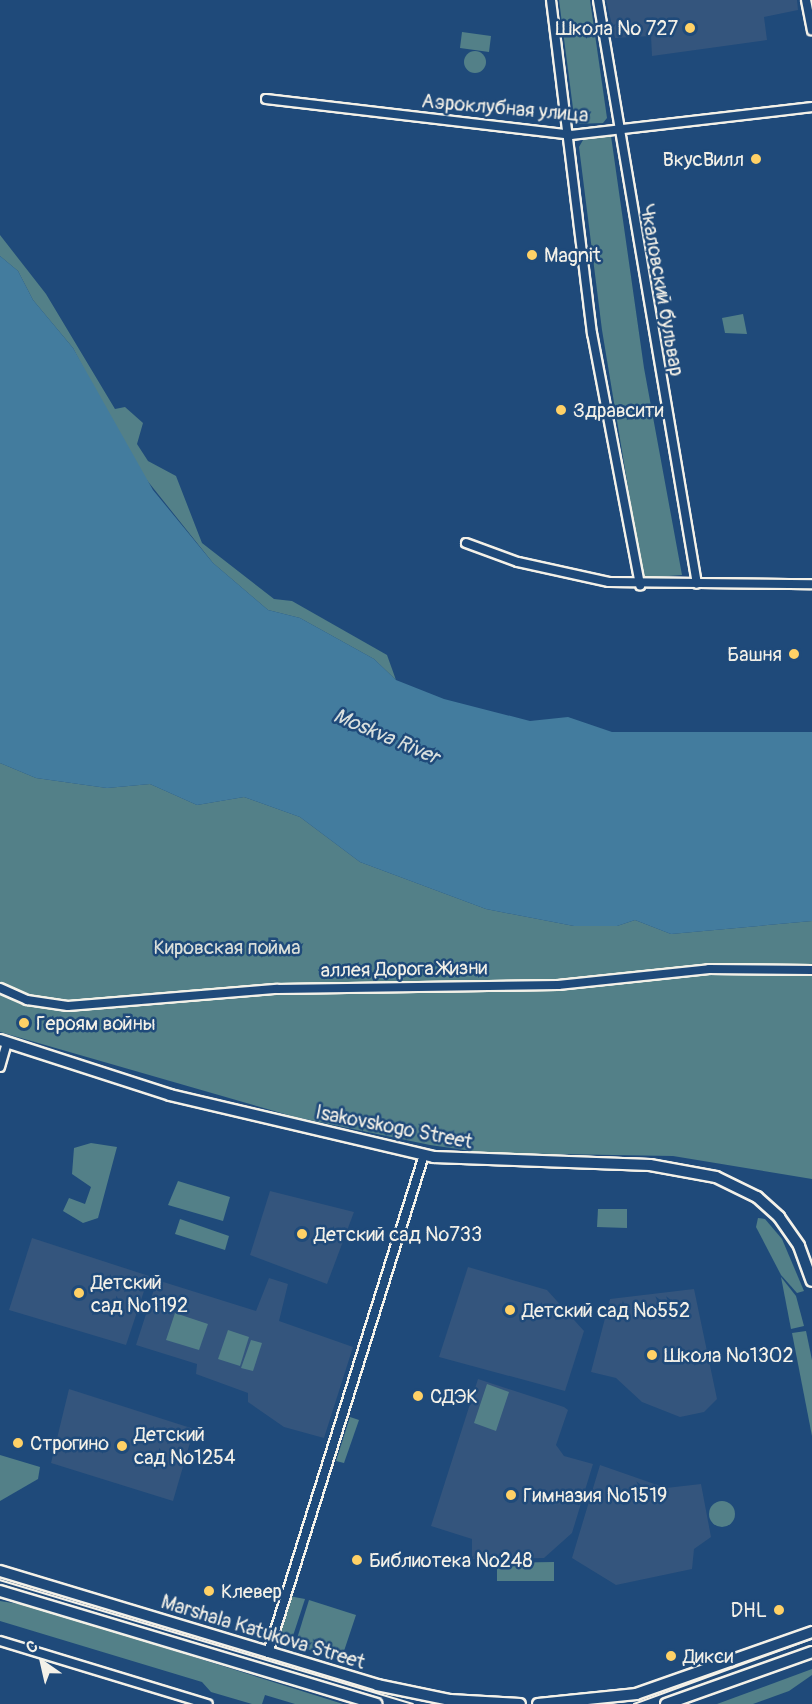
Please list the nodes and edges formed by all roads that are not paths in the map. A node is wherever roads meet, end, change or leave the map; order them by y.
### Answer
1 (551, 0) edge
2 (598, 0) edge
3 (806, 0) edge
4 (812, 30) edge
5 (266, 99) dead end
6 (812, 107) edge
7 (619, 132) junction
8 (572, 135) junction
9 (466, 543) dead end
10 (697, 584) junction
11 (812, 584) edge
12 (640, 585) junction
13 (812, 970) edge
14 (0, 988) edge
15 (4, 1042) edge
16 (0, 1067) edge
17 (424, 1155) junction
18 (812, 1281) edge
19 (0, 1571) edge
20 (0, 1591) edge
21 (812, 1632) edge
22 (0, 1641) edge
23 (812, 1652) edge
24 (268, 1653) junction
25 (575, 1703) edge
26 (208, 1704) edge
27 (375, 1704) edge
28 (520, 1704) edge
29 (538, 1704) edge
30 (666, 1704) edge

1 - 8 street
2 - 7 street, Чкаловский бульвар
3 - 4 street
5 - 8 street, Аэроклубная улица
6 - 7 street, Аэроклубная улица
7 - 8 street, Аэроклубная улица
7 - 10 street, Чкаловский бульвар
8 - 12 street
9 - 12 street
10 - 11 street
10 - 12 street
13 - 14 street, аллея Дорога Жизни
15 - 16 street
15 - 17 main road, Isakovskogo Street
17 - 18 main road, Isakovskogo Street
17 - 24 street
19 - 24 main road, Marshala Katukova Street
20 - 27 main road, Marshala Katukova Street
21 - 25 main road
22 - 26 street
23 - 30 main road
24 - 28 main road, Marshala Katukova Street
25 - 29 main road

